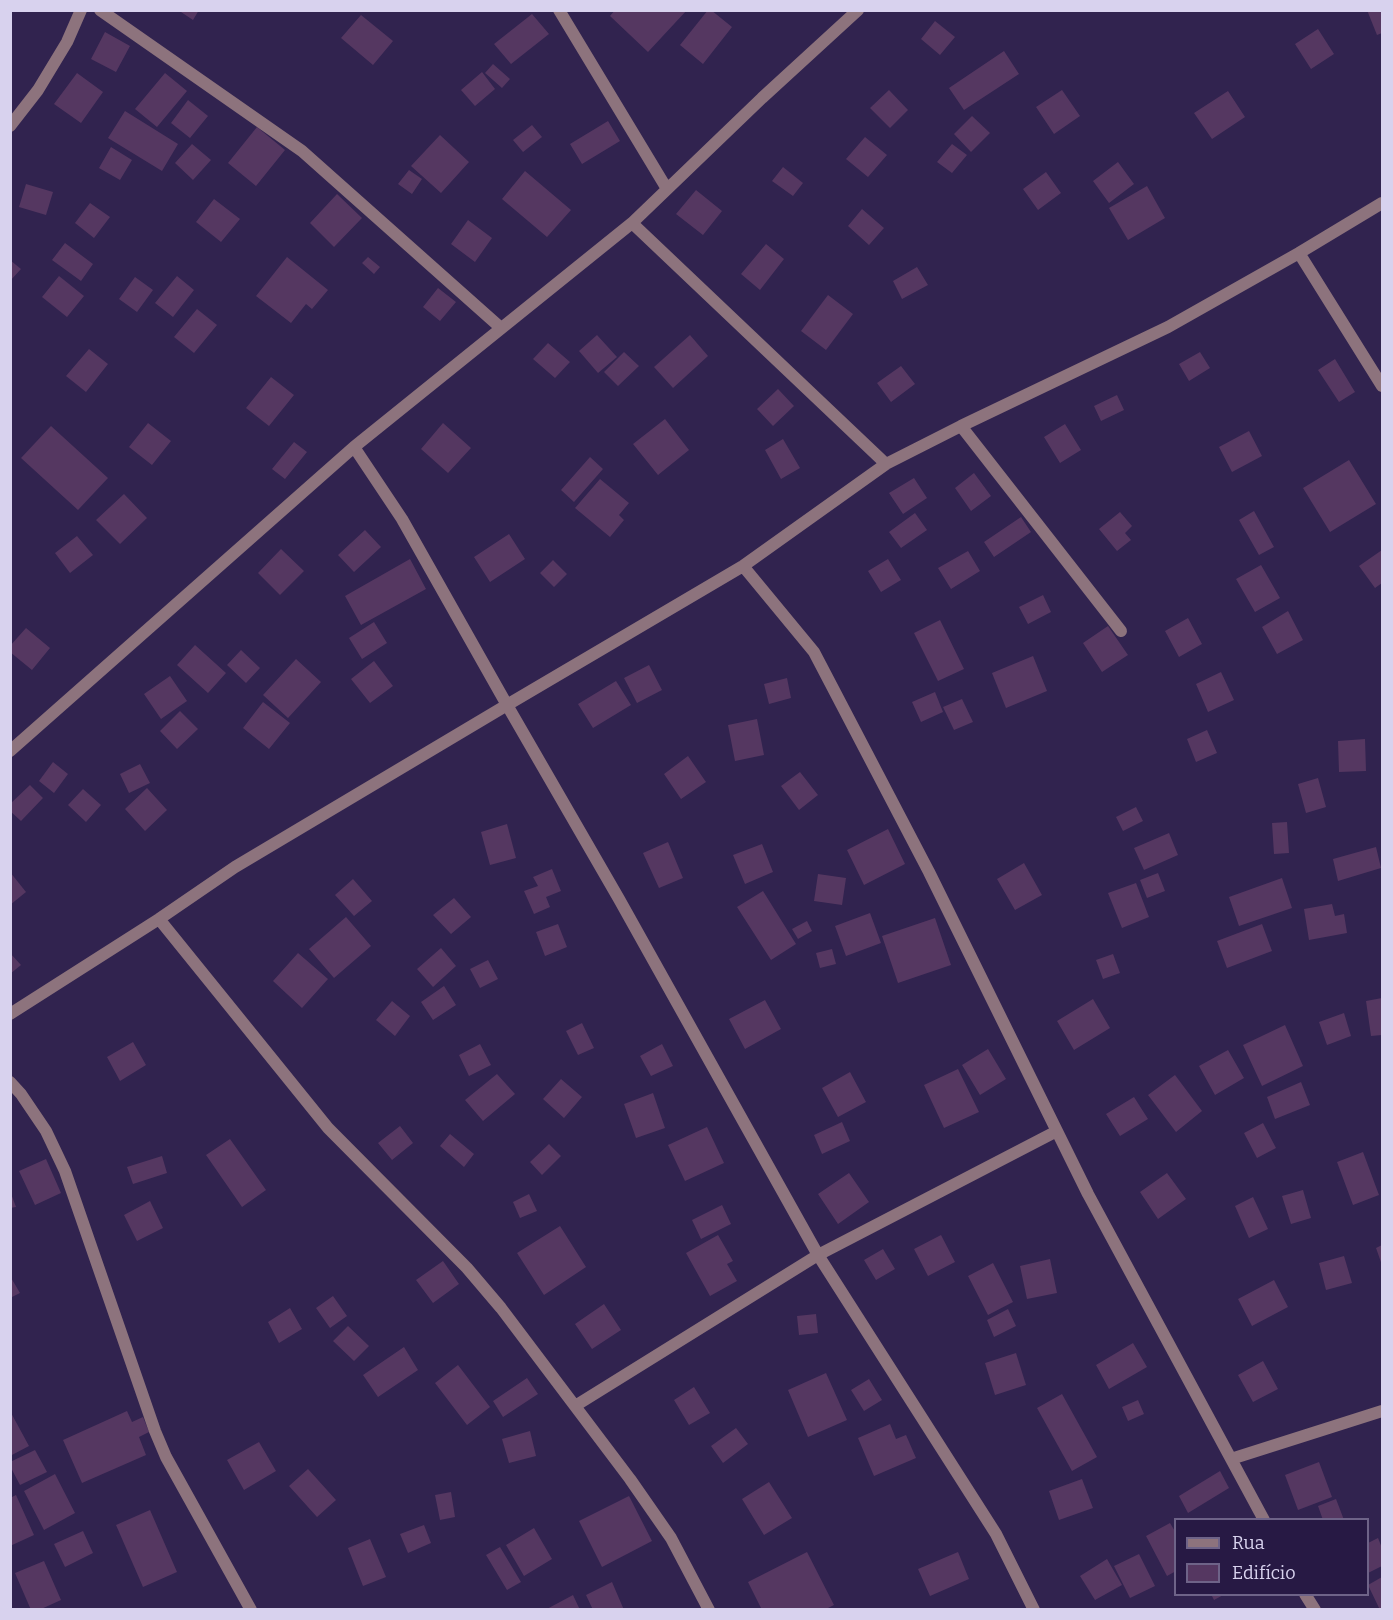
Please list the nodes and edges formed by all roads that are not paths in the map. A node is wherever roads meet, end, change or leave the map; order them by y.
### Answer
1 (81, 10) edge
2 (100, 10) edge
3 (559, 10) edge
4 (858, 10) edge
5 (10, 126) edge
6 (667, 189) junction
7 (1383, 203) edge
8 (632, 223) junction
9 (1299, 253) junction
10 (501, 328) junction
11 (1383, 386) edge
12 (961, 426) junction
13 (354, 447) junction
14 (886, 464) junction
15 (743, 566) junction
16 (1121, 631) dead end
17 (507, 705) junction
18 (10, 751) edge
19 (159, 919) junction
20 (10, 1014) edge
21 (10, 1082) edge
22 (1057, 1131) junction
23 (818, 1255) junction
24 (575, 1406) junction
25 (1383, 1411) edge
26 (1231, 1459) junction
27 (1263, 1518) edge
28 (1306, 1596) edge
29 (251, 1610) edge
30 (709, 1610) edge
31 (1034, 1610) edge
32 (1315, 1610) edge

1 - 5 street
2 - 10 street
3 - 6 street
4 - 6 street
6 - 8 street
7 - 9 street
8 - 10 street
8 - 14 street
9 - 11 street
9 - 12 street
10 - 13 street
12 - 14 street
12 - 16 street
13 - 17 street
13 - 18 street
14 - 15 street
15 - 17 street
15 - 22 street
17 - 19 street
17 - 23 street
19 - 20 street
19 - 24 street
21 - 29 street
22 - 23 street
22 - 26 street
23 - 24 street
23 - 31 street
24 - 30 street
25 - 26 street
26 - 27 street
28 - 32 street

